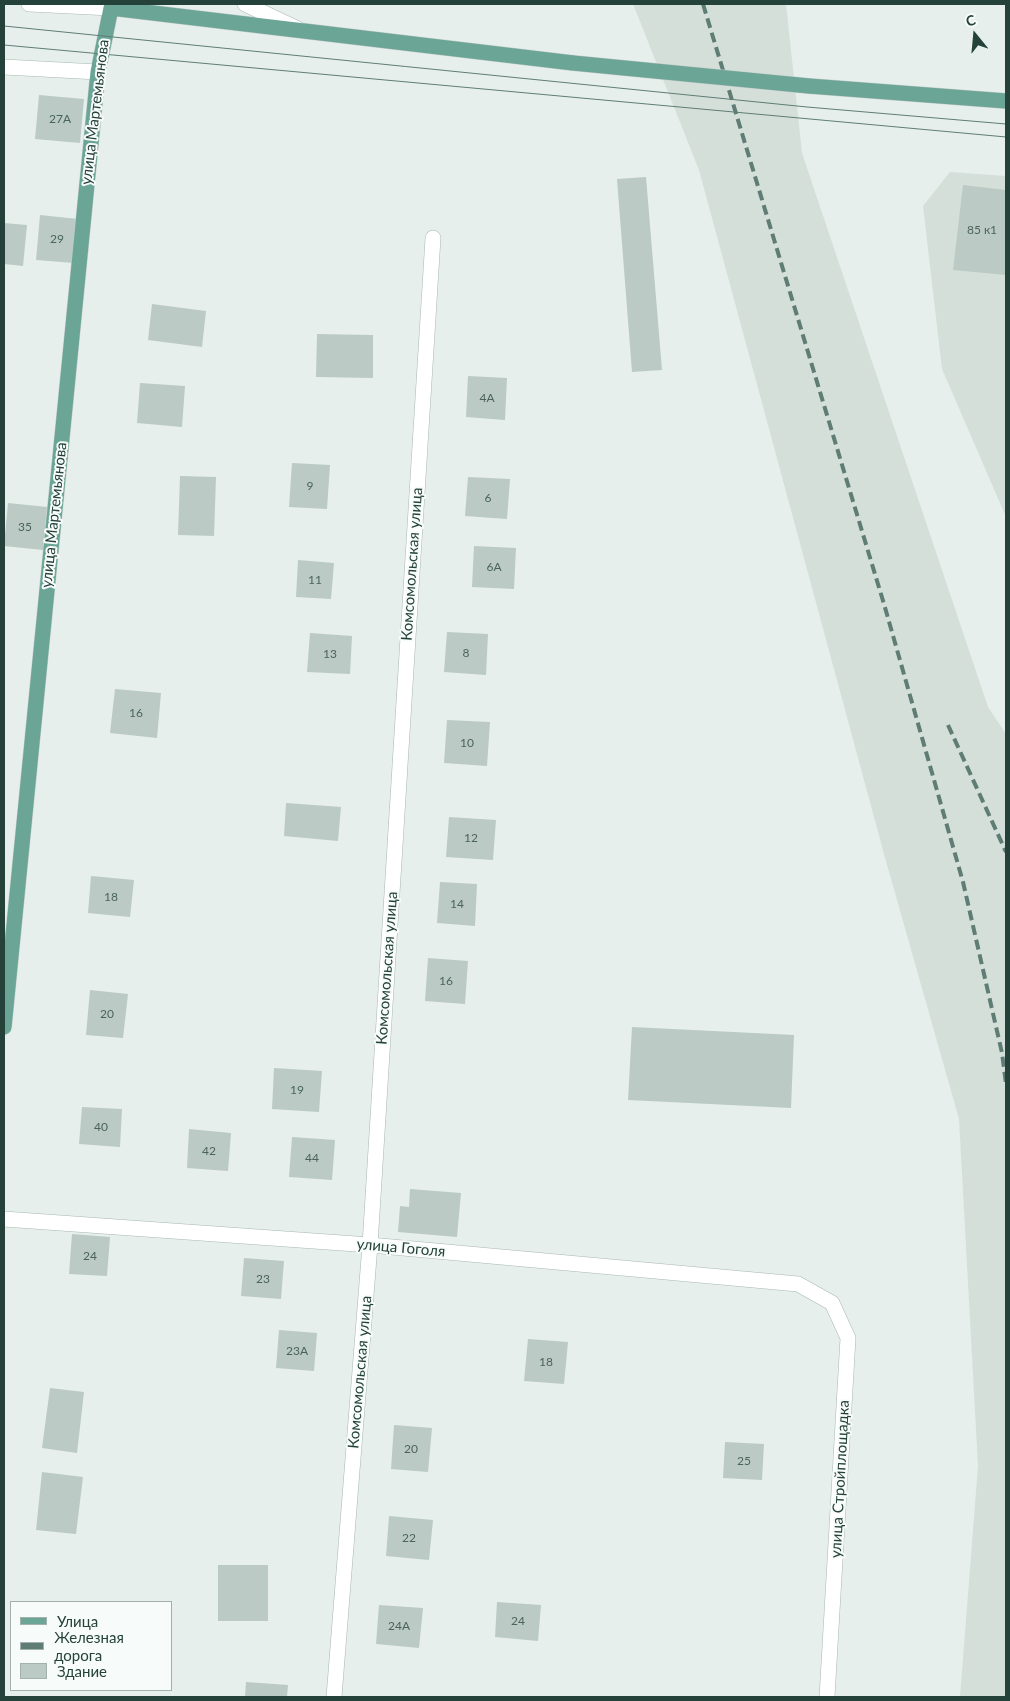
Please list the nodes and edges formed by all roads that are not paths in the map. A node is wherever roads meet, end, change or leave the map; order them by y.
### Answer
1 (29, 4) edge
2 (245, 4) edge
3 (111, 6) edge
4 (302, 30) junction
5 (4, 67) edge
6 (98, 72) junction
7 (1006, 101) edge
8 (433, 238) dead end
9 (4, 1026) edge
10 (4, 1219) edge
11 (370, 1245) junction
12 (798, 1284) joint
13 (334, 1697) edge
14 (827, 1697) edge

1 - 3 street
2 - 4 street
3 - 4 main road
3 - 6 main road, улица Мартемьянова
4 - 7 main road, bridge
5 - 6 street
6 - 9 main road, улица Мартемьянова
8 - 11 street, Комсомольская улица
10 - 11 street, улица Гоголя
11 - 12 street, улица Гоголя
11 - 13 street, Комсомольская улица
12 - 14 street, улица Стройплощадка

